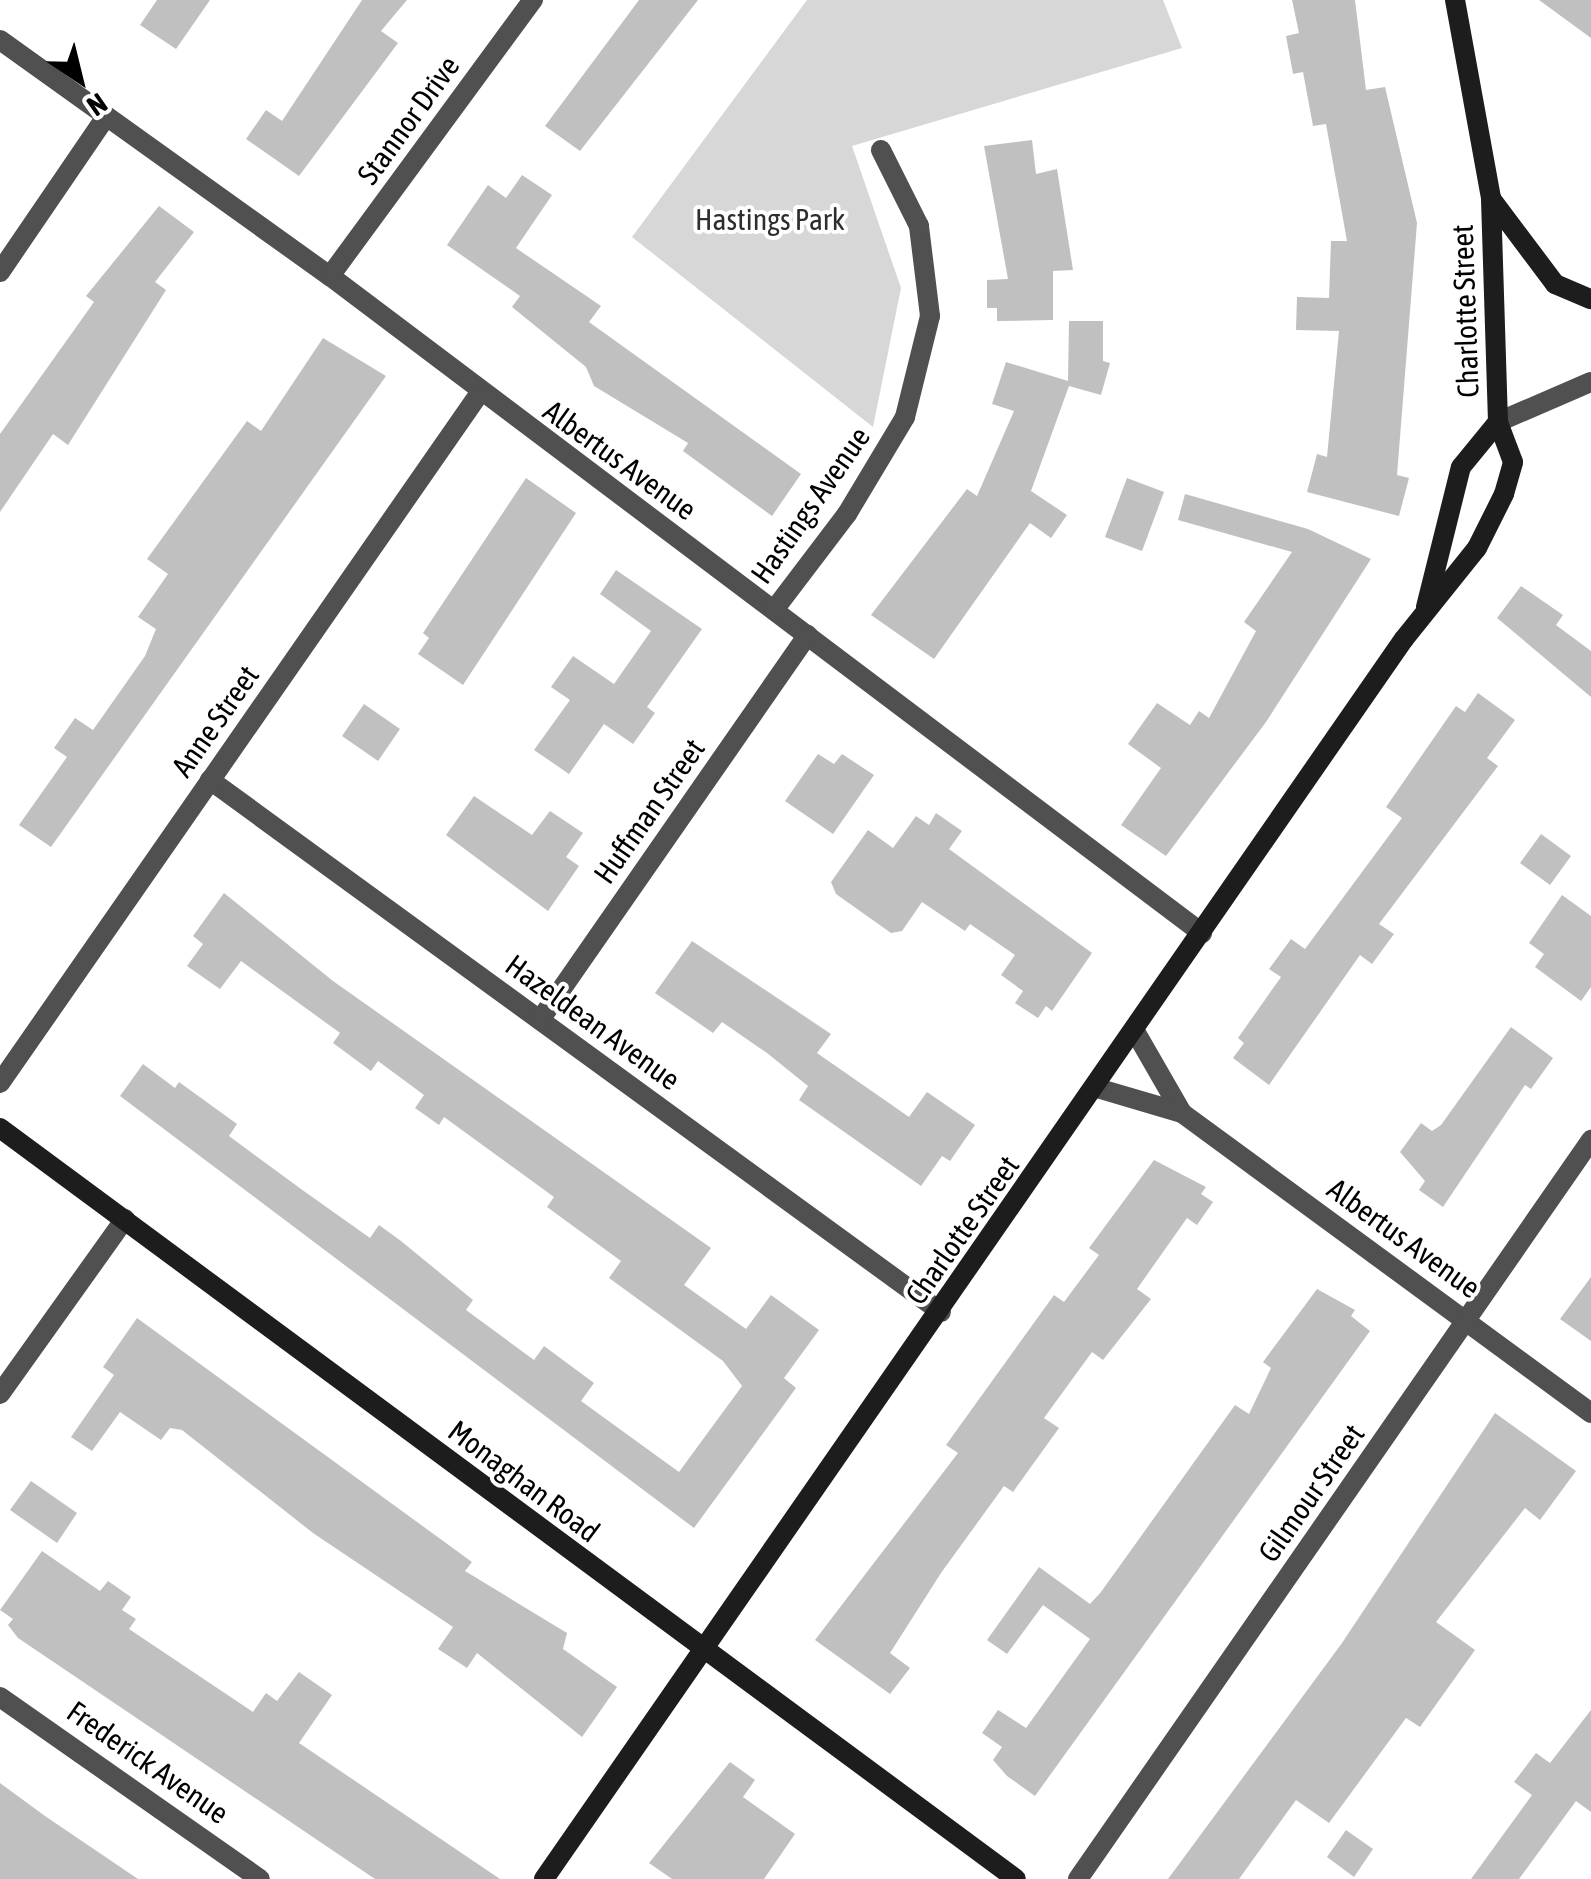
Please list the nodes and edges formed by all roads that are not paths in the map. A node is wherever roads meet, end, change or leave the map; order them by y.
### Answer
1 (533, 0) edge
2 (1455, 0) edge
3 (0, 40) edge
4 (105, 118) junction
5 (880, 150) dead end
6 (1491, 198) junction
7 (0, 272) edge
8 (330, 276) junction
9 (1591, 299) edge
10 (1591, 382) edge
11 (479, 394) junction
12 (1498, 422) junction
13 (774, 610) junction
14 (1425, 612) junction
15 (808, 635) junction
16 (210, 780) junction
17 (1202, 933) junction
18 (540, 1020) junction
19 (1136, 1033) junction
20 (0, 1082) edge
21 (1097, 1088) junction
22 (1182, 1113) junction
23 (0, 1128) edge
24 (1591, 1140) edge
25 (125, 1219) junction
26 (941, 1312) junction
27 (1468, 1321) junction
28 (0, 1394) edge
29 (1591, 1413) edge
30 (704, 1652) junction
31 (0, 1696) edge
32 (260, 1879) edge
33 (544, 1879) edge
34 (1016, 1879) edge
35 (1078, 1879) edge

1 - 8 street, Stannor Drive
2 - 6 main road, Charlotte Street
3 - 4 street, Albertus Avenue
4 - 7 street
4 - 8 street, Albertus Avenue
5 - 13 street, Hastings Avenue
6 - 9 main road
6 - 12 main road, Charlotte Street
8 - 11 street, Albertus Avenue
10 - 12 street
11 - 13 street, Albertus Avenue
11 - 16 street, Anne Street
12 - 14 main road, Charlotte Street
12 - 14 main road, Charlotte Street
13 - 15 street, Albertus Avenue
14 - 17 main road, Charlotte Street
15 - 17 street, Albertus Avenue
15 - 18 street, Huffman Street
16 - 18 street, Hazeldean Avenue
16 - 20 street, Anne Street
17 - 19 main road, Charlotte Street
18 - 26 street, Hazeldean Avenue
19 - 21 main road, Charlotte Street
19 - 22 street, Albertus Avenue
21 - 22 street, Albertus Avenue
21 - 26 main road, Charlotte Street
22 - 27 street, Albertus Avenue
23 - 25 main road, Monaghan Road
24 - 27 street, Gilmour Street
25 - 28 street
25 - 30 main road, Monaghan Road
26 - 30 main road, Charlotte Street
27 - 29 street, Albertus Avenue
27 - 35 street, Gilmour Street
30 - 33 main road, Charlotte Street
30 - 34 main road, Monaghan Road
31 - 32 street, Frederick Avenue

